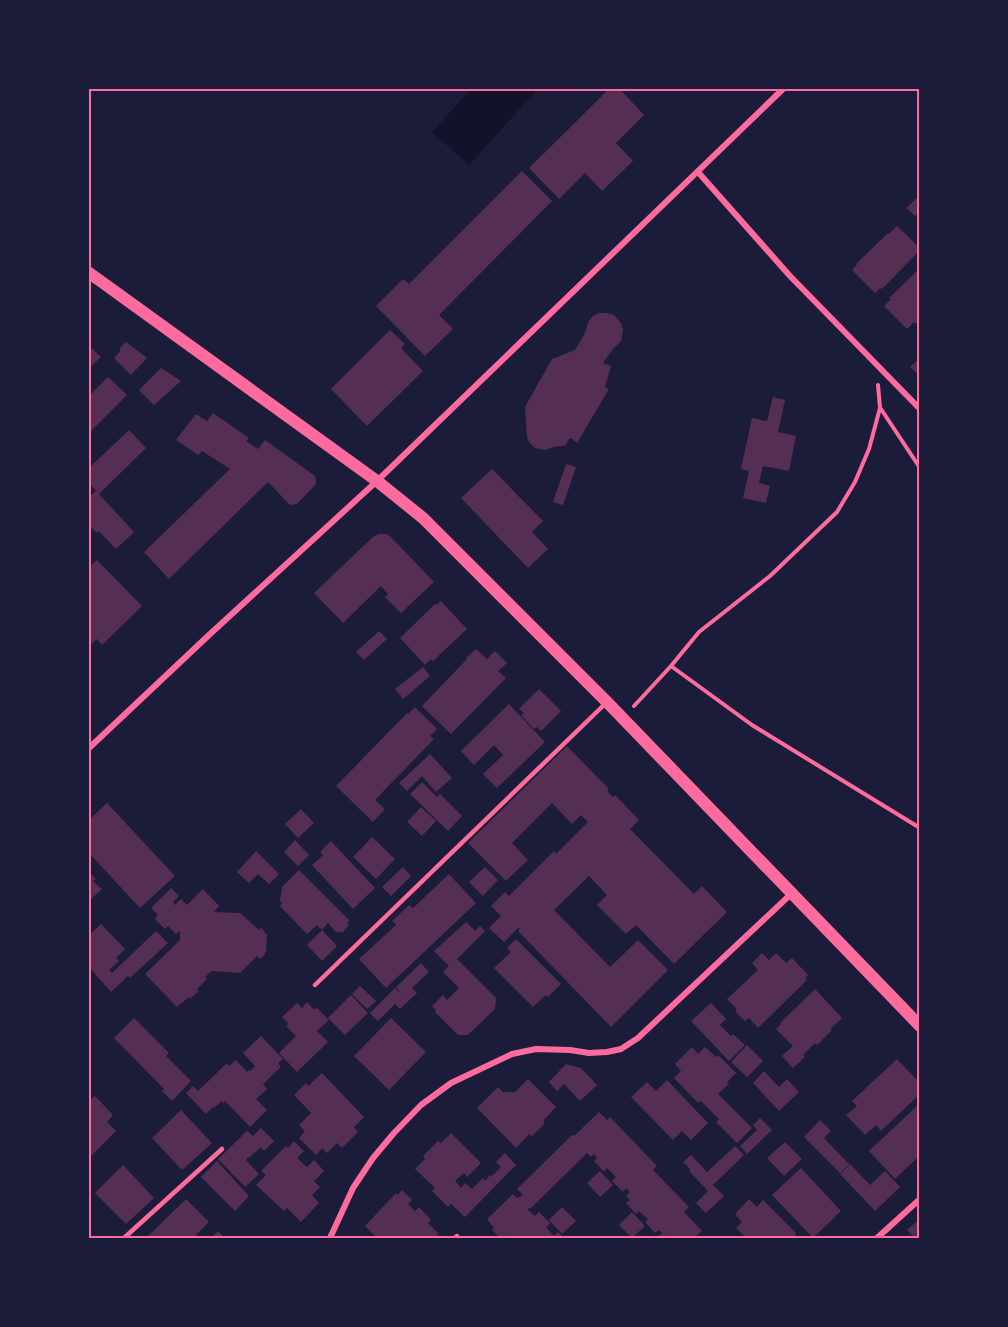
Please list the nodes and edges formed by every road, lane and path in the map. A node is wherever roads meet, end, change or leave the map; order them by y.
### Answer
1 (784, 88) edge
2 (698, 172) junction
3 (88, 272) edge
4 (876, 364) junction
5 (880, 408) junction
6 (920, 409) edge
7 (920, 468) edge
8 (377, 481) junction
9 (671, 666) junction
10 (607, 702) junction
11 (622, 719) junction
12 (88, 749) edge
13 (920, 828) edge
14 (791, 894) junction
15 (315, 985) dead end
16 (920, 1026) edge
17 (222, 1149) dead end
18 (920, 1199) edge
19 (124, 1239) edge
20 (330, 1239) edge
21 (877, 1239) edge

1 - 2 street
2 - 4 street
2 - 8 street
3 - 8 main road
4 - 5 path
4 - 6 street
5 - 7 path
5 - 9 path
8 - 10 main road
8 - 12 street
9 - 11 path
9 - 13 path
10 - 11 main road
10 - 15 lane
11 - 14 main road
14 - 16 main road
14 - 20 street
17 - 19 lane
18 - 21 street

